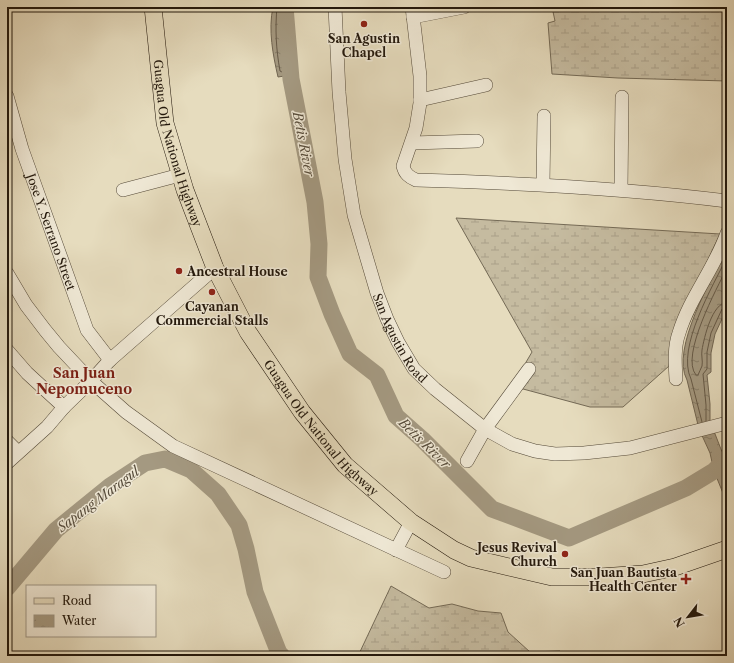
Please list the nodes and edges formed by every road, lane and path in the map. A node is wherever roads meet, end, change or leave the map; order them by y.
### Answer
1 (153, 7) edge
2 (335, 7) edge
3 (464, 7) edge
4 (412, 12) edge
5 (486, 85) dead end
6 (7, 96) edge
7 (622, 97) dead end
8 (420, 100) junction
9 (544, 116) dead end
10 (477, 141) dead end
11 (412, 143) junction
12 (180, 175) junction
13 (543, 184) junction
14 (123, 190) dead end
15 (621, 190) junction
16 (727, 201) edge
17 (727, 233) edge
18 (215, 268) junction
19 (7, 273) edge
20 (7, 352) edge
21 (110, 360) junction
22 (529, 369) dead end
23 (676, 379) dead end
24 (91, 382) junction
25 (64, 407) junction
26 (723, 424) edge
27 (485, 430) junction
28 (7, 441) edge
29 (18, 452) junction
30 (467, 461) dead end
31 (7, 463) edge
32 (411, 522) junction
33 (727, 549) edge
34 (396, 550) junction
35 (444, 572) dead end

1 - 12 main road, Guagua Old National Highway
2 - 27 street, San Agustin Road
3 - 4 street
4 - 8 street
5 - 8 street
6 - 21 street, Jose Y. Serrano Street
7 - 15 street
8 - 11 street
9 - 13 street
10 - 11 street
11 - 13 street
12 - 14 street
12 - 18 main road, Guagua Old National Highway
13 - 15 street
15 - 16 street
17 - 23 street
18 - 21 street
18 - 32 main road, Guagua Old National Highway
19 - 24 street
20 - 25 street
21 - 24 street
22 - 27 street
24 - 25 street
24 - 34 street
25 - 29 street
26 - 27 street, San Agustin Road
27 - 30 street
28 - 29 street
29 - 31 street
32 - 33 main road, Guagua Old National Highway
32 - 34 street
34 - 35 street

